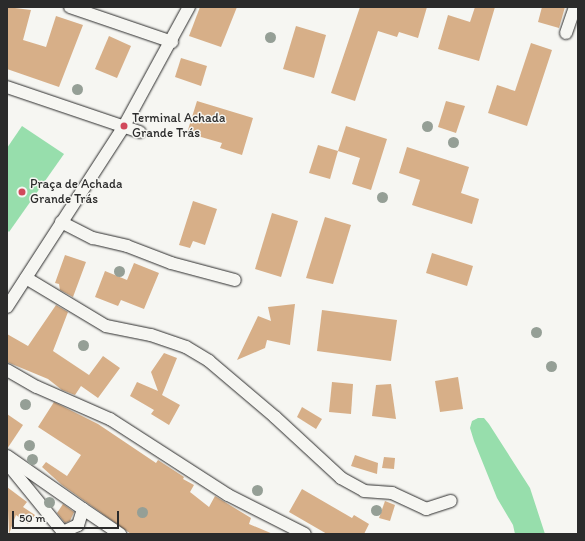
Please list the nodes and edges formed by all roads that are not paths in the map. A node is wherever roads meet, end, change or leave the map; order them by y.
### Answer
1 (70, 7) edge
2 (189, 7) edge
3 (575, 7) edge
4 (566, 33) dead end
5 (172, 42) junction
6 (7, 87) edge
7 (124, 126) junction
8 (140, 132) dead end
9 (61, 222) junction
10 (26, 278) junction
11 (235, 280) dead end
12 (7, 308) edge
13 (7, 370) edge
14 (7, 456) edge
15 (7, 463) edge
16 (451, 501) dead end
17 (83, 509) junction
18 (63, 533) edge
19 (120, 534) edge
20 (305, 534) edge

1 - 5 street
2 - 5 street
3 - 4 street
5 - 7 street
6 - 7 street
7 - 8 street
7 - 9 street
9 - 10 street
9 - 11 street
10 - 12 street
10 - 16 street
13 - 20 street
14 - 17 street
15 - 18 street
17 - 18 street
17 - 19 street

